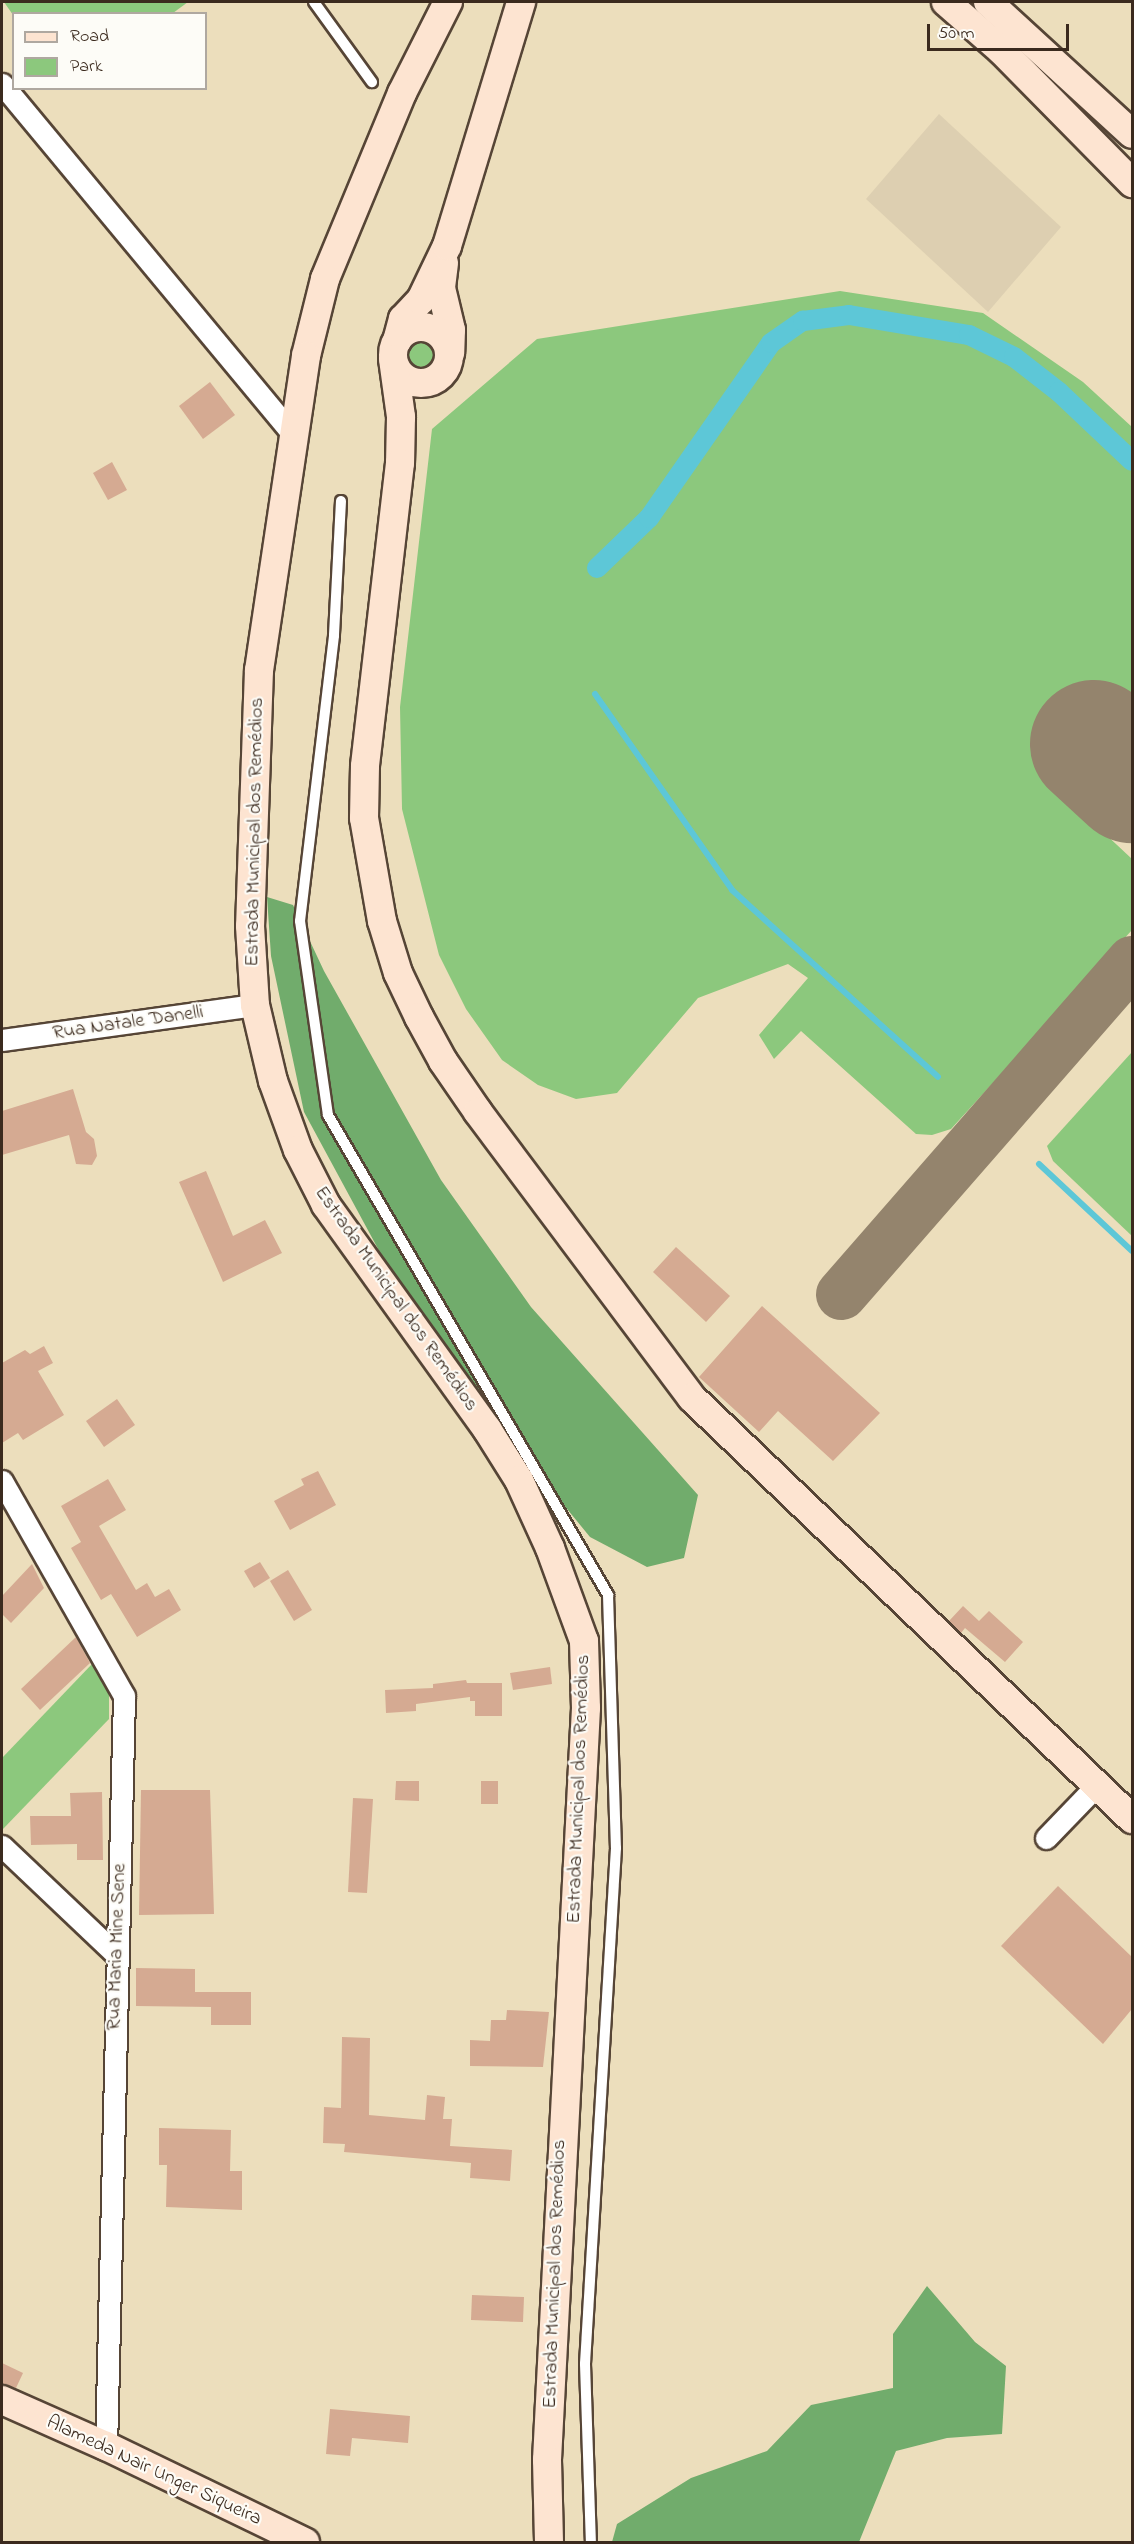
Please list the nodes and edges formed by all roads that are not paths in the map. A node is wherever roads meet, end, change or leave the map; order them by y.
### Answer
1 (314, 2) edge
2 (448, 2) edge
3 (521, 2) edge
4 (946, 2) edge
5 (988, 2) edge
6 (372, 81) dead end
7 (2, 84) edge
8 (1132, 134) edge
9 (1132, 183) edge
10 (447, 246) junction
11 (395, 350) junction
12 (448, 361) junction
13 (292, 433) junction
14 (400, 463) junction
15 (341, 501) dead end
16 (255, 1005) junction
17 (2, 1041) edge
18 (2, 1481) edge
19 (1097, 1785) junction
20 (1132, 1819) edge
21 (1046, 1838) dead end
22 (2, 1846) edge
23 (116, 1954) junction
24 (2, 2400) edge
25 (106, 2446) junction
26 (305, 2542) edge
27 (549, 2542) edge
28 (591, 2542) edge

1 - 6 lane
2 - 13 street, Estrada Municipal dos Remédios
3 - 10 street
4 - 9 street
5 - 8 street
7 - 13 street
10 - 11 street
10 - 12 street
11 - 12 street
11 - 12 street
11 - 14 street
12 - 14 street
13 - 16 street, Estrada Municipal dos Remédios
14 - 19 street
15 - 28 lane
16 - 17 street, Rua Natale Danelli
16 - 27 street, Estrada Municipal dos Remédios
18 - 23 street, Rua Maria Mine Sene
19 - 20 street
19 - 21 street
22 - 23 street
23 - 25 street, Rua Maria Mine Sene
24 - 25 street, Alameda Nair Unger Siqueira
25 - 26 street, Alameda Nair Unger Siqueira

